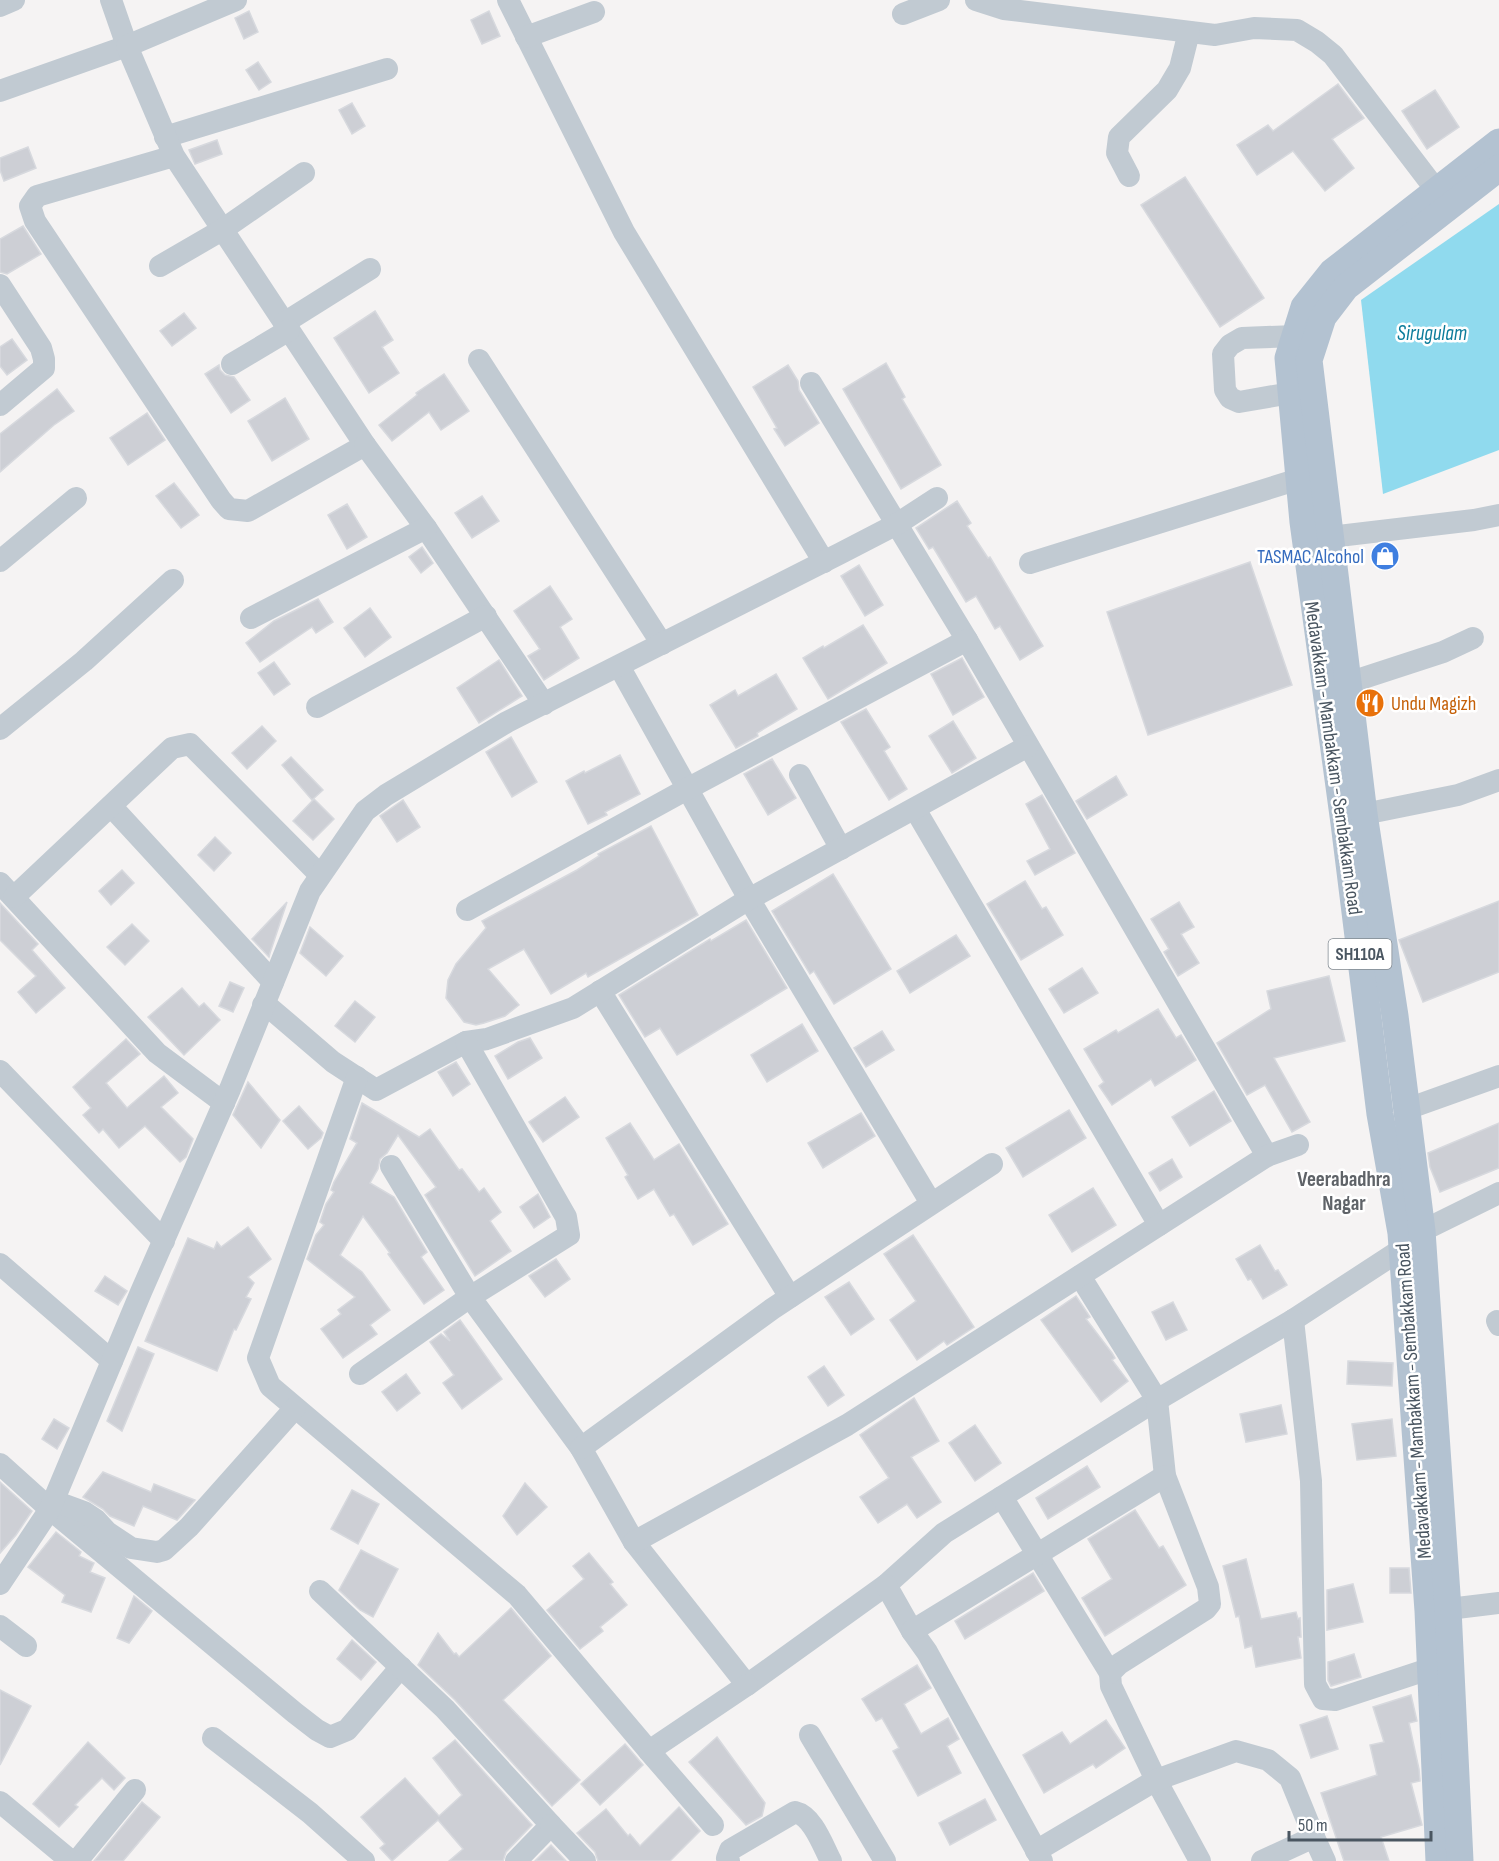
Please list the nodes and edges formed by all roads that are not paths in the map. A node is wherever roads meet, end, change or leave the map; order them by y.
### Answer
1 (14, 0) edge
2 (111, 0) edge
3 (236, 0) edge
4 (508, 0) edge
5 (939, 0) edge
6 (976, 0) edge
7 (0, 6) edge
8 (594, 12) dead end
9 (903, 14) dead end
10 (1189, 32) junction
11 (526, 37) junction
12 (128, 46) junction
13 (387, 69) dead end
14 (0, 91) edge
15 (1499, 142) edge
16 (170, 147) junction
17 (1499, 168) edge
18 (304, 173) dead end
19 (1129, 176) dead end
20 (1442, 199) junction
21 (222, 230) junction
22 (160, 266) dead end
23 (370, 269) dead end
24 (0, 285) edge
25 (287, 327) junction
26 (1295, 336) junction
27 (479, 360) dead end
28 (232, 364) dead end
29 (811, 383) dead end
30 (1291, 393) junction
31 (0, 405) edge
32 (365, 445) junction
33 (1299, 478) junction
34 (76, 498) dead end
35 (937, 498) dead end
36 (1499, 514) edge
37 (897, 524) junction
38 (426, 528) junction
39 (1330, 537) junction
40 (0, 561) edge
41 (824, 562) junction
42 (1030, 563) dead end
43 (173, 580) dead end
44 (486, 616) junction
45 (251, 618) dead end
46 (1473, 638) dead end
47 (967, 640) junction
48 (662, 644) junction
49 (619, 666) junction
50 (1348, 683) junction
51 (544, 704) junction
52 (316, 707) dead end
53 (0, 729) edge
54 (1028, 746) junction
55 (800, 775) dead end
56 (1499, 780) edge
57 (687, 789) junction
58 (111, 806) junction
59 (915, 809) junction
60 (1364, 814) junction
61 (841, 849) junction
62 (320, 875) junction
63 (7, 890) edge
64 (749, 899) junction
65 (467, 910) dead end
66 (273, 982) junction
67 (600, 991) junction
68 (264, 1005) junction
69 (466, 1042) junction
70 (0, 1071) edge
71 (1499, 1076) edge
72 (357, 1077) junction
73 (224, 1103) junction
74 (1407, 1109) junction
75 (1298, 1145) dead end
76 (1267, 1156) junction
77 (992, 1164) dead end
78 (391, 1166) dead end
79 (1499, 1193) edge
80 (931, 1203) junction
81 (1159, 1225) junction
82 (164, 1241) junction
83 (1416, 1241) junction
84 (0, 1264) edge
85 (1080, 1276) junction
86 (470, 1297) junction
87 (790, 1297) junction
88 (1293, 1320) junction
89 (112, 1361) junction
90 (360, 1374) dead end
91 (1157, 1400) junction
92 (295, 1408) junction
93 (581, 1449) junction
94 (0, 1464) edge
95 (1165, 1476) junction
96 (1002, 1497) junction
97 (52, 1505) junction
98 (634, 1542) junction
99 (1036, 1554) junction
100 (0, 1584) edge
101 (886, 1585) junction
102 (320, 1591) dead end
103 (1499, 1603) edge
104 (1438, 1610) junction
105 (0, 1626) edge
106 (912, 1631) junction
107 (26, 1646) dead end
108 (401, 1667) junction
109 (1429, 1669) junction
110 (1110, 1673) junction
111 (747, 1685) junction
112 (810, 1735) dead end
113 (213, 1738) dead end
114 (649, 1751) junction
115 (1156, 1780) junction
116 (135, 1790) dead end
117 (0, 1802) edge
118 (551, 1825) junction
119 (713, 1825) dead end
120 (1314, 1837) junction
121 (1039, 1856) edge
122 (358, 1859) edge
123 (71, 1861) edge
124 (77, 1861) edge
125 (516, 1861) edge
126 (585, 1861) edge
127 (729, 1861) edge
128 (831, 1861) edge
129 (885, 1861) edge
130 (1200, 1861) edge
131 (1262, 1861) edge
132 (1325, 1861) edge
133 (1439, 1861) edge
134 (1460, 1861) edge

1 - 7 street
2 - 12 street
3 - 12 street
4 - 11 street
5 - 9 street
6 - 10 street
8 - 11 street
10 - 19 street
10 - 20 street
11 - 41 street
12 - 14 street
12 - 16 street
13 - 16 street
15 - 20 main road, Medavakkam - Mambakkam - Sembakkam Road / SH110A
16 - 21 street
16 - 32 street
17 - 20 main road, Medavakkam - Mambakkam - Sembakkam Road / SH110A
18 - 21 street
20 - 26 main road, Medavakkam - Mambakkam - Sembakkam Road / SH110A
20 - 39 main road, Medavakkam - Mambakkam - Sembakkam Road / SH110A
21 - 22 street
21 - 25 street
23 - 25 street
24 - 31 street
25 - 28 street
25 - 32 street
26 - 30 main road, Medavakkam - Mambakkam - Sembakkam Road / SH110A
26 - 30 street
27 - 48 street
29 - 37 street
30 - 33 main road, Medavakkam - Mambakkam - Sembakkam Road / SH110A
32 - 38 street
33 - 42 street
33 - 83 main road, Medavakkam - Mambakkam - Sembakkam Road / SH110A
34 - 40 street
35 - 37 street
36 - 39 street
37 - 41 street
37 - 47 street
38 - 44 street
38 - 45 street
39 - 50 main road, Medavakkam - Mambakkam - Sembakkam Road / SH110A
41 - 48 street
43 - 53 street
44 - 51 street
44 - 52 street
46 - 50 street
47 - 54 street
47 - 57 street
48 - 49 street
49 - 51 street
49 - 57 street
50 - 60 main road, Medavakkam - Mambakkam - Sembakkam Road / SH110A
51 - 62 street
54 - 59 street
54 - 76 street
55 - 61 street
56 - 60 street
57 - 64 street
57 - 65 street
58 - 62 street
58 - 63 street
58 - 66 street
59 - 61 street
59 - 81 street
60 - 74 main road, Medavakkam - Mambakkam - Sembakkam Road / SH110A
61 - 64 street
62 - 66 street
63 - 73 street
64 - 67 street
64 - 80 street
66 - 68 street
67 - 69 street
67 - 87 street
68 - 72 street
68 - 73 street
69 - 72 street
69 - 86 street
70 - 82 street
71 - 74 street
72 - 92 street
73 - 82 street
74 - 83 main road, Medavakkam - Mambakkam - Sembakkam Road / SH110A
75 - 76 street
76 - 81 street
77 - 80 street
78 - 86 street
79 - 83 street
80 - 87 street
81 - 85 street
82 - 89 street
83 - 88 street
83 - 104 main road, Medavakkam - Mambakkam - Sembakkam Road / SH110A
84 - 89 street
85 - 91 street
85 - 98 street
86 - 90 street
86 - 93 street
87 - 93 street
88 - 91 street
88 - 109 street
89 - 97 street
91 - 95 street
91 - 96 street
92 - 97 street
92 - 114 street
93 - 98 street
94 - 97 street
95 - 99 street
95 - 110 street
96 - 99 street
96 - 101 street
97 - 100 street
97 - 108 street
98 - 111 street
99 - 106 street
99 - 110 street
101 - 106 street
101 - 111 street
102 - 108 street
103 - 104 street
104 - 109 main road, Medavakkam - Mambakkam - Sembakkam Road / SH110A
104 - 134 main road, Medavakkam - Mambakkam - Sembakkam Road / SH110A
105 - 107 street
106 - 121 street
108 - 118 street
109 - 133 main road, Medavakkam - Mambakkam - Sembakkam Road / SH110A
110 - 115 street
111 - 114 street
112 - 129 street
113 - 122 street
114 - 119 street
115 - 120 street
115 - 121 street
115 - 130 street
116 - 124 street
117 - 123 street
118 - 125 street
118 - 126 street
120 - 131 street
120 - 132 street
127 - 128 street

